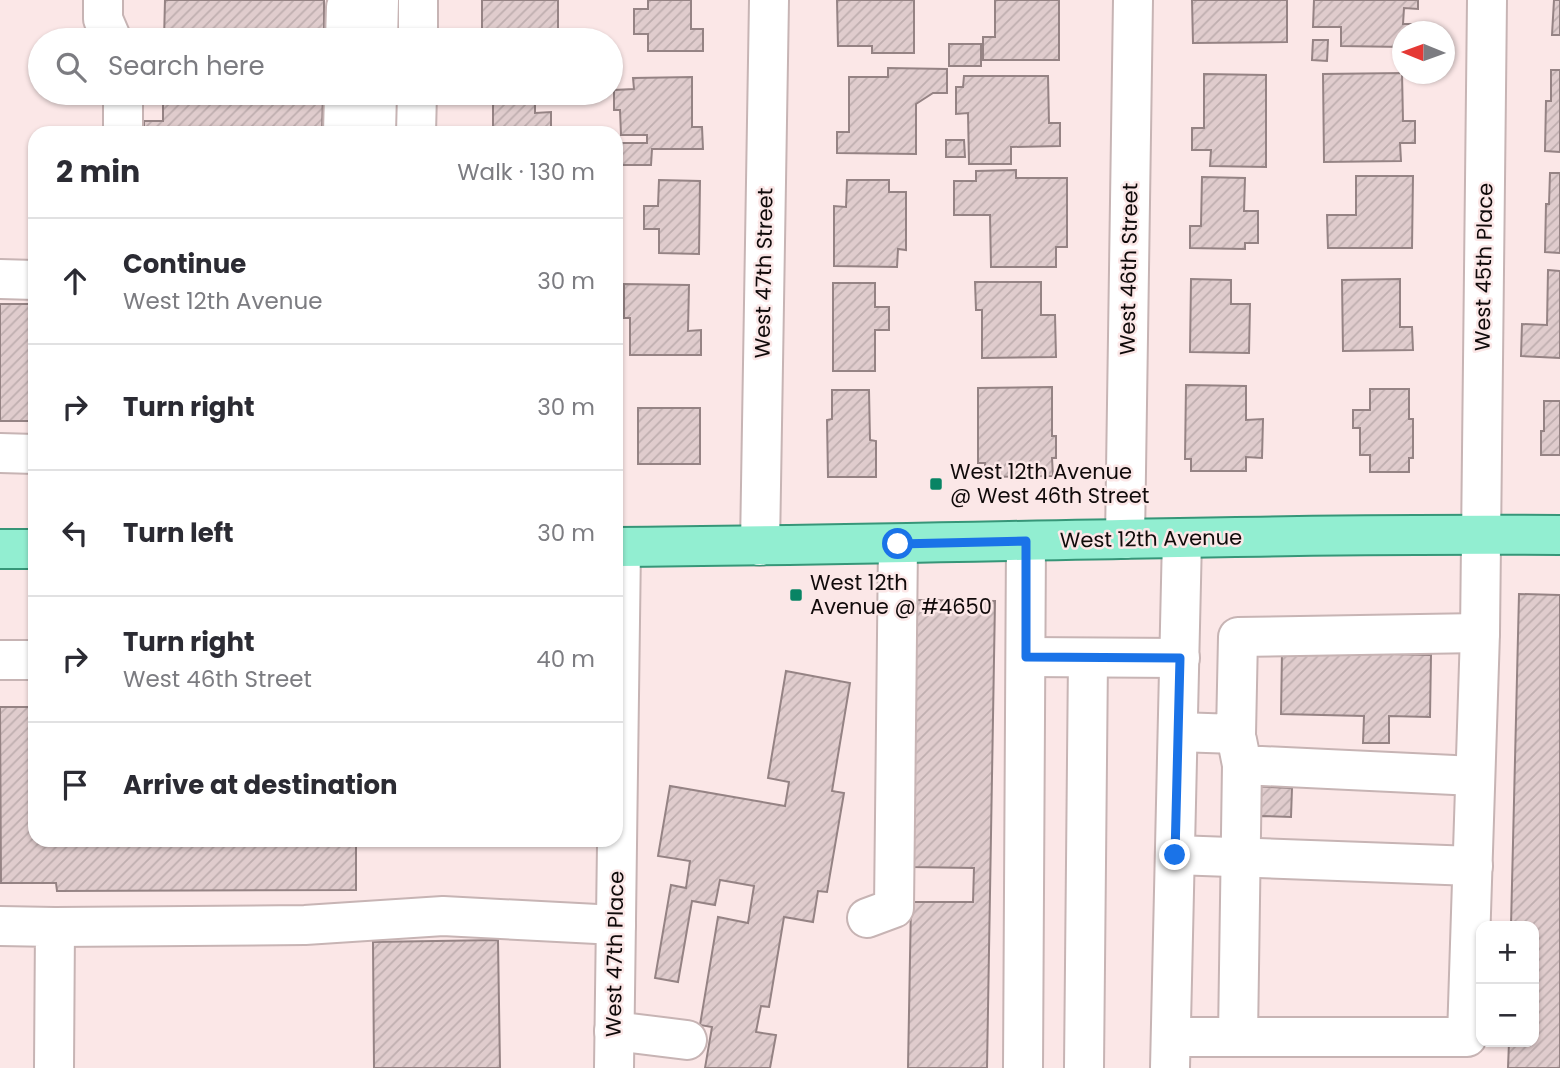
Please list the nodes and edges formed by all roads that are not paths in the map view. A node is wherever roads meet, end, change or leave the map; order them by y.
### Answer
1 (103, 0) edge
2 (418, 0) edge
3 (769, 0) edge
4 (1133, 0) edge
5 (1487, 0) edge
6 (107, 28) edge
7 (418, 28) edge
8 (123, 105) edge
9 (344, 105) edge
10 (377, 105) edge
11 (417, 105) edge
12 (123, 126) edge
13 (343, 126) edge
14 (376, 126) edge
15 (416, 126) edge
16 (0, 279) edge
17 (28, 280) edge
18 (0, 453) edge
19 (28, 454) edge
20 (1480, 535) junction
21 (1560, 535) edge
22 (1182, 538) junction
23 (1125, 539) junction
24 (1026, 541) junction
25 (898, 544) junction
26 (760, 546) junction
27 (623, 547) edge
28 (0, 549) edge
29 (28, 549) edge
30 (1480, 633) junction
31 (1026, 657) junction
32 (1088, 658) junction
33 (1180, 658) junction
34 (0, 660) edge
35 (28, 660) edge
36 (1178, 732) junction
37 (1239, 750) junction
38 (1475, 776) junction
39 (616, 847) edge
40 (1175, 855) junction
41 (1242, 857) junction
42 (1473, 866) junction
43 (867, 918) dead end
44 (0, 926) edge
45 (55, 926) junction
46 (616, 926) junction
47 (1238, 1037) junction
48 (687, 1040) dead end
49 (614, 1050) edge
50 (1170, 1053) edge
51 (54, 1068) edge
52 (1023, 1068) edge
53 (1084, 1068) edge

1 - 6 street
2 - 7 street
3 - 26 street, West 47th Street
4 - 23 street, West 46th Street
5 - 20 street, West 45th Place
8 - 12 street
9 - 13 street
10 - 14 street
11 - 15 street
16 - 17 street
18 - 19 street
20 - 21 main road, West 12th Avenue
20 - 22 main road, West 12th Avenue
20 - 30 street, West 45th Place
22 - 23 main road, West 12th Avenue
22 - 33 street
23 - 24 main road, West 12th Avenue
24 - 25 main road, West 12th Avenue
24 - 31 street
25 - 26 main road, West 12th Avenue
25 - 43 street
26 - 27 main road, West 12th Avenue
28 - 29 main road
30 - 37 street
30 - 38 street, West 45th Place
31 - 32 street
31 - 52 street
32 - 33 street
32 - 53 street
33 - 36 street
34 - 35 street
36 - 37 street
36 - 40 street
37 - 38 street
37 - 41 street
38 - 42 street, West 45th Place
39 - 46 street, West 47th Place
40 - 41 street
40 - 50 street
41 - 42 street
41 - 47 street
42 - 47 street, West 45th Place
44 - 45 street
45 - 46 street
45 - 51 street
46 - 49 street, West 47th Place
47 - 50 street
48 - 49 street

